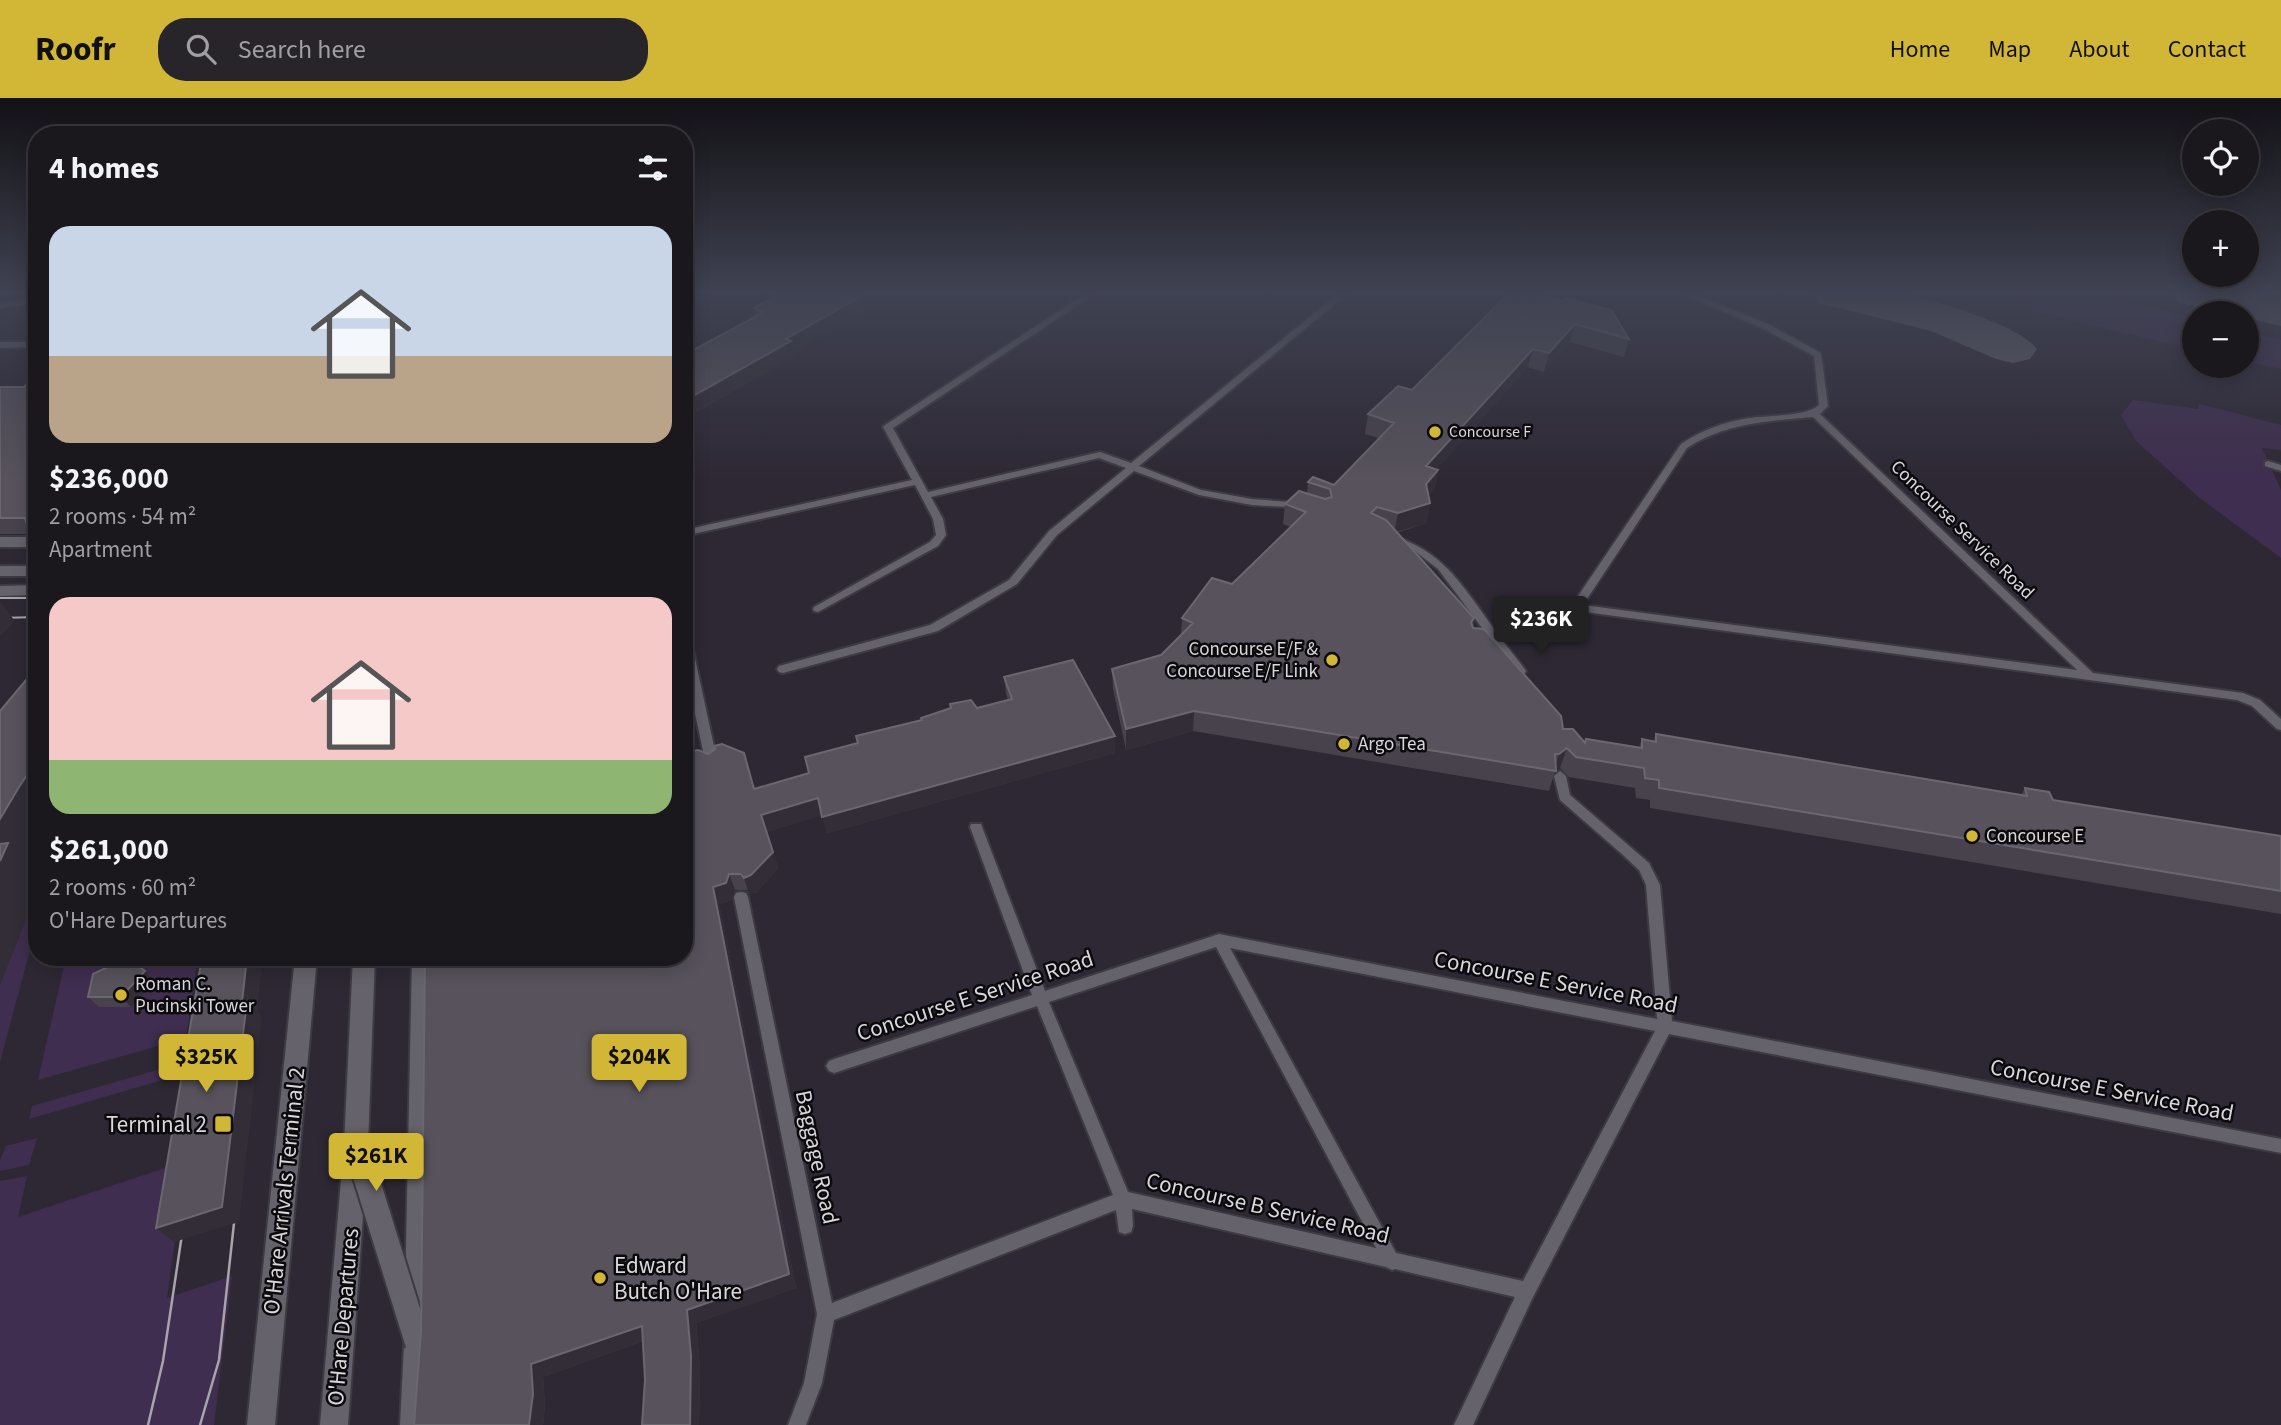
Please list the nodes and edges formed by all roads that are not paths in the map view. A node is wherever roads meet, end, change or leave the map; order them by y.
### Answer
1 (998, 355) edge
2 (1269, 355) edge
3 (1818, 355) edge
4 (1815, 414) junction
5 (2268, 464) dead end
6 (1132, 468) junction
7 (2281, 468) edge
8 (919, 481) junction
9 (926, 495) junction
10 (1311, 509) edge
11 (693, 531) edge
12 (1384, 535) edge
13 (0, 542) edge
14 (28, 542) edge
15 (0, 571) edge
16 (28, 571) edge
17 (28, 590) edge
18 (0, 591) edge
19 (1576, 607) junction
20 (818, 609) dead end
21 (1495, 638) junction
22 (1474, 644) edge
23 (783, 669) dead end
24 (2090, 676) junction
25 (693, 677) edge
26 (1528, 682) edge
27 (2281, 726) edge
28 (712, 765) edge
29 (1560, 776) edge
30 (976, 827) dead end
31 (741, 897) edge
32 (1219, 940) junction
33 (305, 966) edge
34 (364, 966) edge
35 (423, 966) edge
36 (1041, 999) junction
37 (1665, 1026) junction
38 (834, 1066) dead end
39 (356, 1145) junction
40 (2281, 1146) edge
41 (1123, 1199) junction
42 (1125, 1226) dead end
43 (1392, 1262) junction
44 (1527, 1291) junction
45 (826, 1314) junction
46 (418, 1344) junction
47 (261, 1425) edge
48 (334, 1425) edge
49 (414, 1425) edge
50 (797, 1425) edge
51 (1463, 1425) edge

1 - 8 lane
2 - 6 lane
3 - 4 lane
4 - 19 lane
4 - 24 lane, Concourse Service Road
5 - 7 lane
6 - 9 lane
6 - 10 lane
6 - 23 lane
8 - 9 lane
8 - 11 lane
9 - 20 lane
12 - 21 lane
13 - 14 street
15 - 16 street
17 - 18 street
19 - 21 lane
19 - 24 lane
21 - 22 lane
21 - 26 lane
24 - 27 lane
25 - 28 lane
29 - 37 lane
30 - 36 lane
31 - 45 lane, Baggage Road
32 - 36 lane, Concourse E Service Road
32 - 37 lane, Concourse E Service Road
32 - 43 lane
33 - 47 street, O'Hare Arrivals Terminal 2
34 - 39 street, O'Hare Departures
35 - 46 street
36 - 38 lane, Concourse E Service Road
36 - 41 lane
37 - 40 lane, Concourse E Service Road
37 - 44 lane
39 - 46 street, bridge
39 - 48 street, O'Hare Departures
41 - 42 lane
41 - 43 lane, Concourse B Service Road
41 - 45 lane, Concourse B Service Road
43 - 44 lane, Concourse B Service Road
44 - 51 lane
45 - 50 lane, Baggage Road
46 - 49 street

